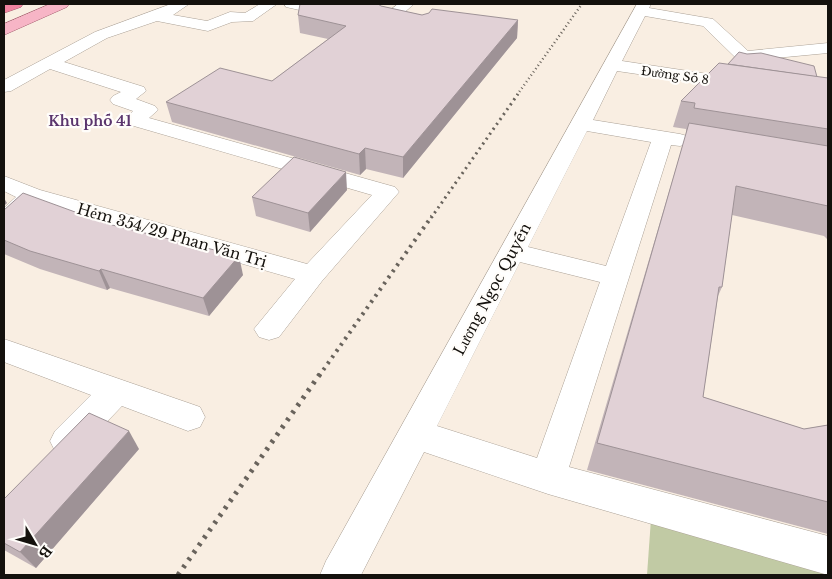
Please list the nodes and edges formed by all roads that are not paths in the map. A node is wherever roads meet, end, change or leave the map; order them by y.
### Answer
1 (16, 4) edge
2 (62, 4) edge
3 (182, 4) edge
4 (270, 4) edge
5 (291, 4) edge
6 (407, 4) edge
7 (643, 7) edge
8 (4, 9) edge
9 (335, 13) edge
10 (156, 16) junction
11 (422, 26) edge
12 (5, 28) edge
13 (828, 48) edge
14 (612, 65) junction
15 (4, 69) edge
16 (38, 69) junction
17 (755, 86) edge
18 (4, 87) edge
19 (580, 124) junction
20 (663, 137) junction
21 (701, 144) edge
22 (4, 183) edge
23 (32, 195) junction
24 (4, 222) edge
25 (512, 252) junction
26 (312, 275) junction
27 (616, 277) junction
28 (269, 329) dead end
29 (4, 350) edge
30 (117, 390) junction
31 (188, 417) dead end
32 (415, 434) junction
33 (44, 464) edge
34 (548, 478) junction
35 (828, 556) edge
36 (340, 575) edge

1 - 8 highway
2 - 12 main road
3 - 10 street
4 - 10 street
5 - 9 street
6 - 11 street
7 - 13 street
7 - 14 street, Lương Ngọc Quyến
10 - 16 street
14 - 17 street, Đường Số 8
14 - 19 street, Lương Ngọc Quyến
15 - 16 street
16 - 18 street
16 - 26 street
19 - 20 street
19 - 25 street, Lương Ngọc Quyến
20 - 21 street
20 - 27 street
22 - 23 street, Hẻm 354/29 Phan Văn Trị
23 - 24 street
23 - 26 street, Hẻm 354/29 Phan Văn Trị
25 - 27 street
25 - 32 street, Lương Ngọc Quyến
26 - 28 street
27 - 34 street
29 - 30 street
30 - 31 street
30 - 33 street
32 - 34 street
32 - 36 street, Lương Ngọc Quyến
34 - 35 street

